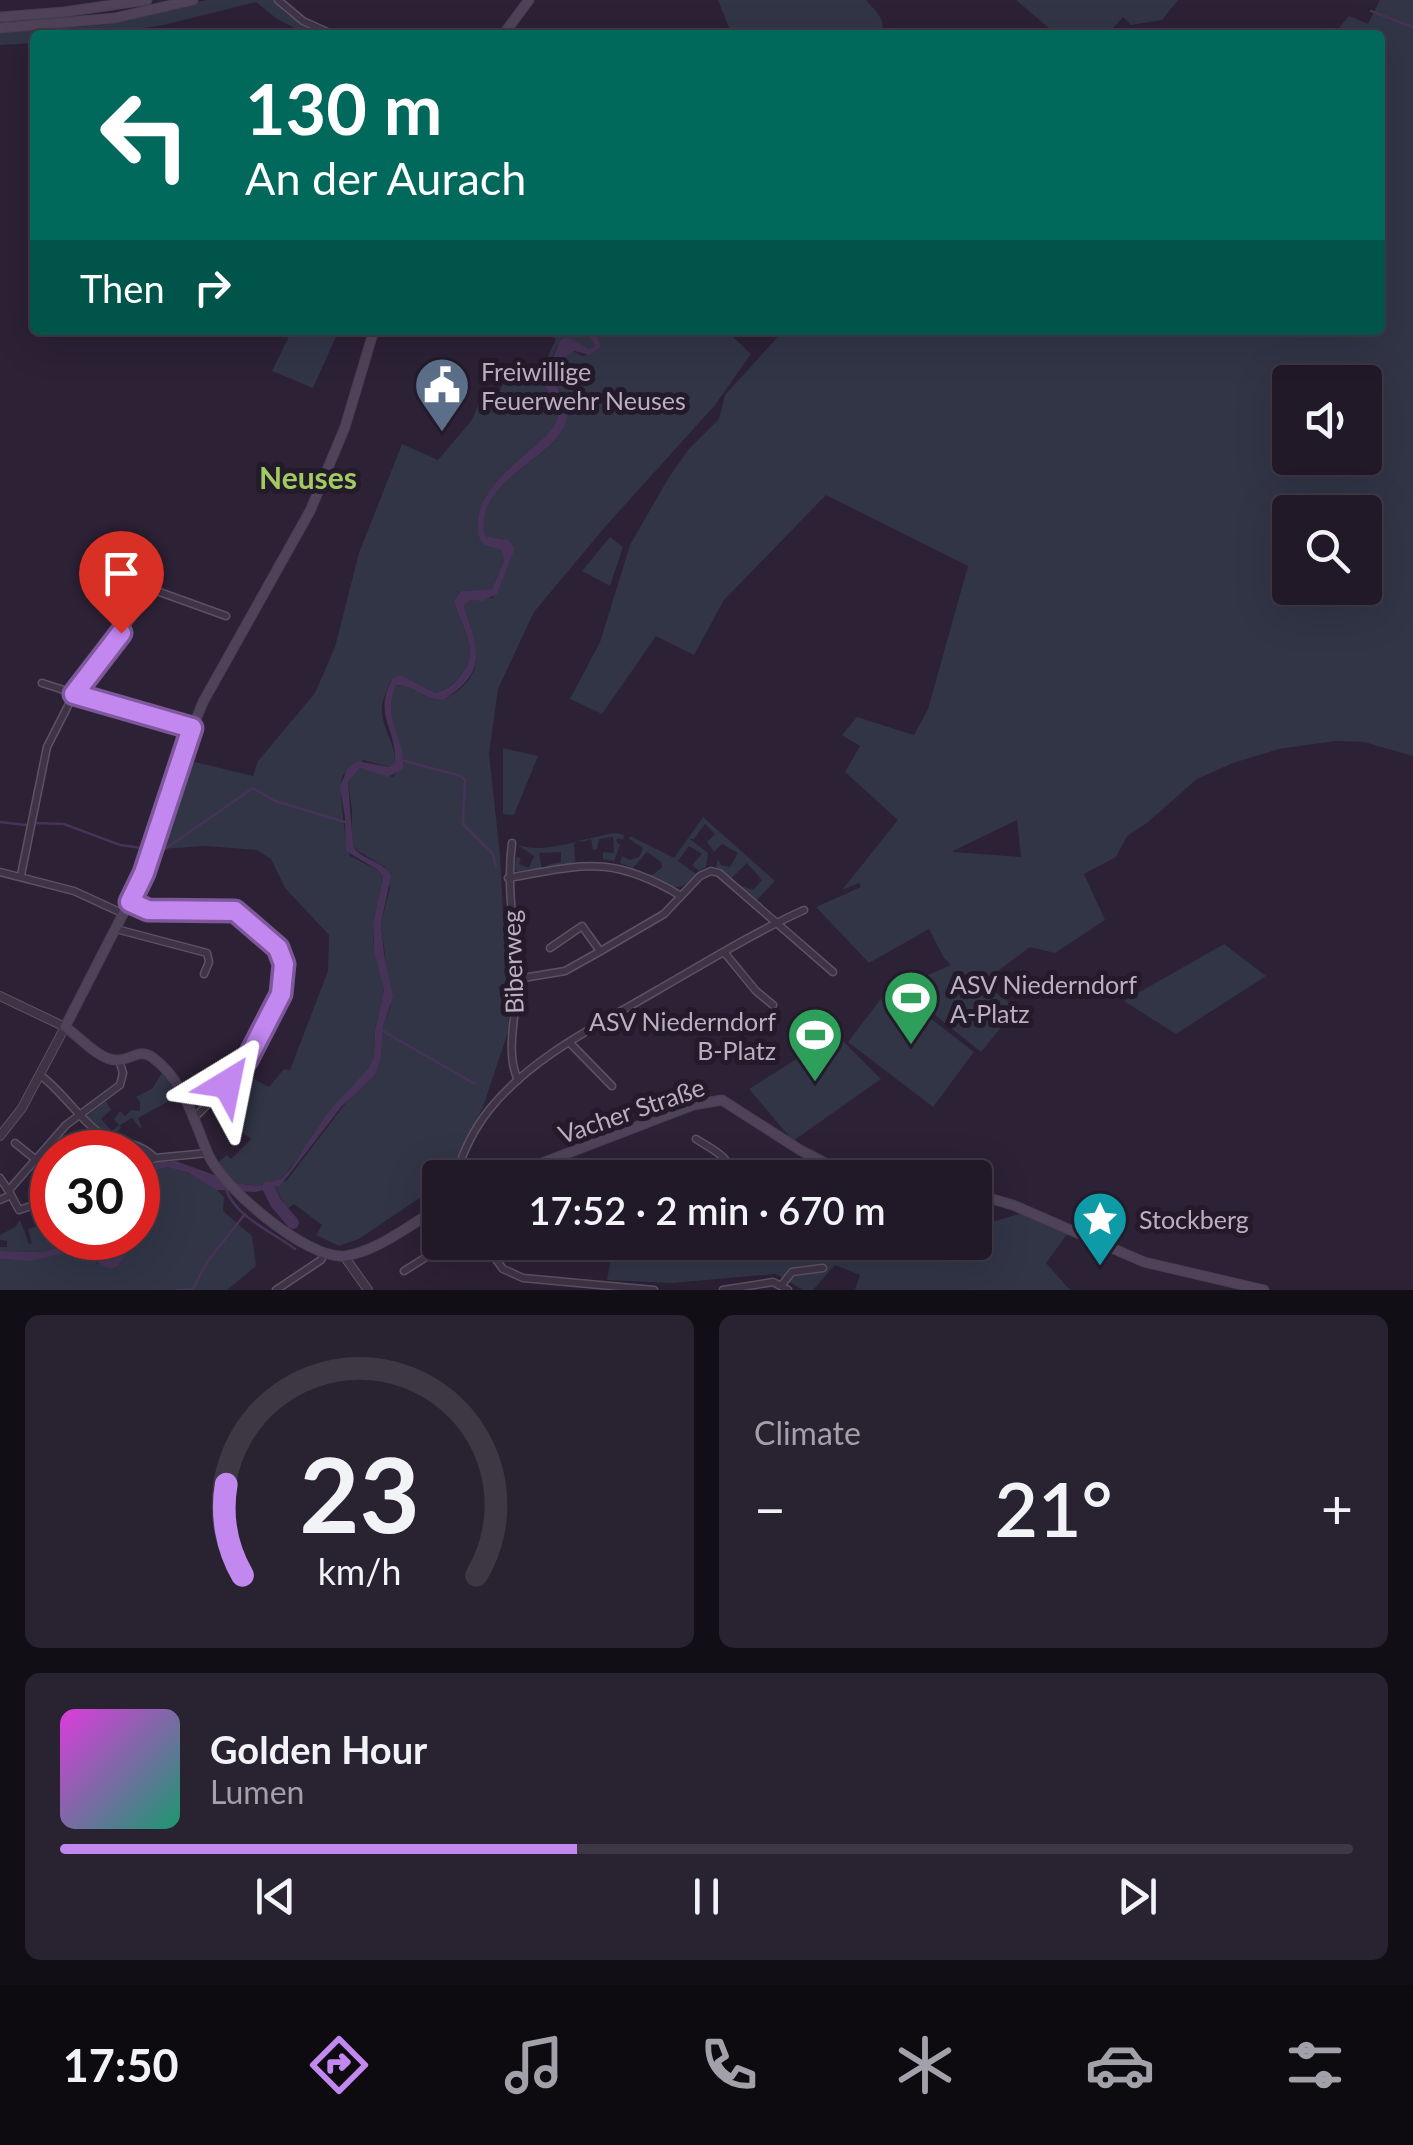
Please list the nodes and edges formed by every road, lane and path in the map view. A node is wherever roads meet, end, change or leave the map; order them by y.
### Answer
1 (147, 0) edge
2 (193, 0) edge
3 (278, 0) edge
4 (528, 0) edge
5 (0, 16) edge
6 (0, 28) edge
7 (323, 30) edge
8 (507, 30) edge
9 (373, 335) edge
10 (115, 576) dead end
11 (148, 592) junction
12 (226, 616) dead end
13 (42, 683) dead end
14 (74, 694) junction
15 (192, 728) junction
16 (512, 842) dead end
17 (0, 872) edge
18 (21, 876) junction
19 (508, 878) junction
20 (681, 896) junction
21 (130, 902) junction
22 (804, 910) dead end
23 (124, 914) junction
24 (776, 923) junction
25 (116, 929) junction
26 (550, 948) dead end
27 (600, 951) junction
28 (724, 952) junction
29 (833, 972) dead end
30 (204, 974) dead end
31 (517, 979) junction
32 (0, 996) edge
33 (773, 1005) dead end
34 (65, 1027) junction
35 (570, 1042) junction
36 (119, 1060) junction
37 (40, 1075) junction
38 (518, 1080) junction
39 (612, 1086) dead end
40 (80, 1113) junction
41 (196, 1116) junction
42 (64, 1130) edge
43 (95, 1130) edge
44 (0, 1136) edge
45 (696, 1140) dead end
46 (14, 1143) dead end
47 (208, 1153) junction
48 (30, 1155) edge
49 (160, 1158) edge
50 (552, 1158) joint
51 (461, 1160) edge
52 (547, 1160) edge
53 (726, 1160) edge
54 (819, 1160) edge
55 (30, 1167) edge
56 (0, 1178) edge
57 (10, 1192) junction
58 (992, 1198) edge
59 (0, 1200) edge
60 (30, 1206) edge
61 (422, 1218) edge
62 (326, 1252) junction
63 (344, 1256) junction
64 (422, 1260) edge
65 (494, 1260) edge
66 (822, 1268) dead end
67 (404, 1271) dead end
68 (562, 1286) edge
69 (784, 1288) edge
70 (276, 1290) edge
71 (368, 1290) edge
72 (654, 1290) edge
73 (723, 1290) edge
74 (1264, 1290) edge

1 - 5 main road
2 - 6 main road
3 - 7 street
4 - 8 main road
9 - 15 main road
10 - 11 street
11 - 12 street
11 - 14 street
13 - 14 street
14 - 15 street
14 - 18 street
15 - 21 main road
16 - 19 street, Biberweg
17 - 18 street
18 - 23 street
19 - 20 street
19 - 31 street, Biberweg
20 - 24 street
20 - 27 street
21 - 23 main road
21 - 41 street
22 - 24 street
23 - 25 main road
24 - 28 street
24 - 29 street
25 - 30 street
25 - 34 main road
26 - 27 street
27 - 31 street
28 - 33 street
28 - 35 street
31 - 38 street, Biberweg
32 - 34 street
34 - 36 main road
34 - 37 street
35 - 38 street
35 - 39 street
36 - 40 street
36 - 41 main road
37 - 40 street
37 - 44 street
38 - 51 street
40 - 42 street
40 - 43 street
41 - 47 main road
45 - 53 street
46 - 48 street
47 - 49 street
47 - 62 main road
50 - 52 main road, Vacher Straße
50 - 54 main road, Vacher Straße
55 - 57 street
56 - 57 street
57 - 59 street
57 - 60 street
58 - 74 main road
61 - 63 main road
62 - 63 main road
62 - 70 street
63 - 71 street
64 - 67 street
65 - 68 street
66 - 69 street
68 - 72 street
69 - 73 street

